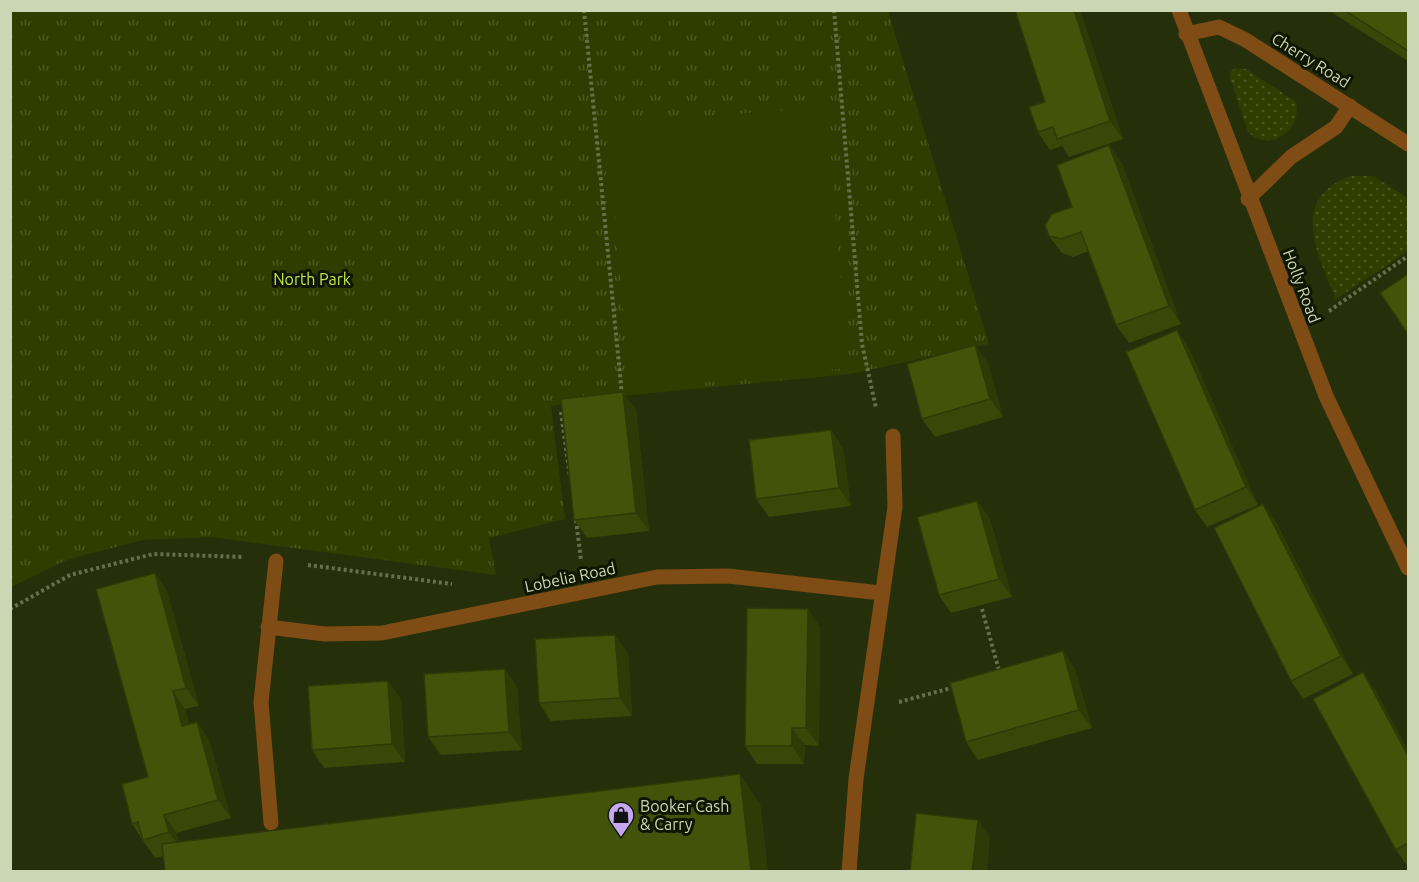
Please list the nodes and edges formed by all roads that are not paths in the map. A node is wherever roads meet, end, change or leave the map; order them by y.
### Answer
1 (1179, 10) edge
2 (1186, 34) junction
3 (1350, 106) junction
4 (1408, 144) edge
5 (1248, 199) junction
6 (893, 436) road end
7 (276, 561) dead end
8 (1408, 568) edge
9 (881, 593) junction
10 (268, 627) junction
11 (271, 824) dead end
12 (849, 872) edge

1 - 2 street, Holly Road
2 - 3 street, Cherry Road
2 - 5 street, Holly Road
3 - 4 street, Cherry Road
3 - 5 street, Cherry Road
5 - 8 street, Holly Road
6 - 9 street
7 - 10 street
9 - 10 street, Lobelia Road
9 - 12 street
10 - 11 street

